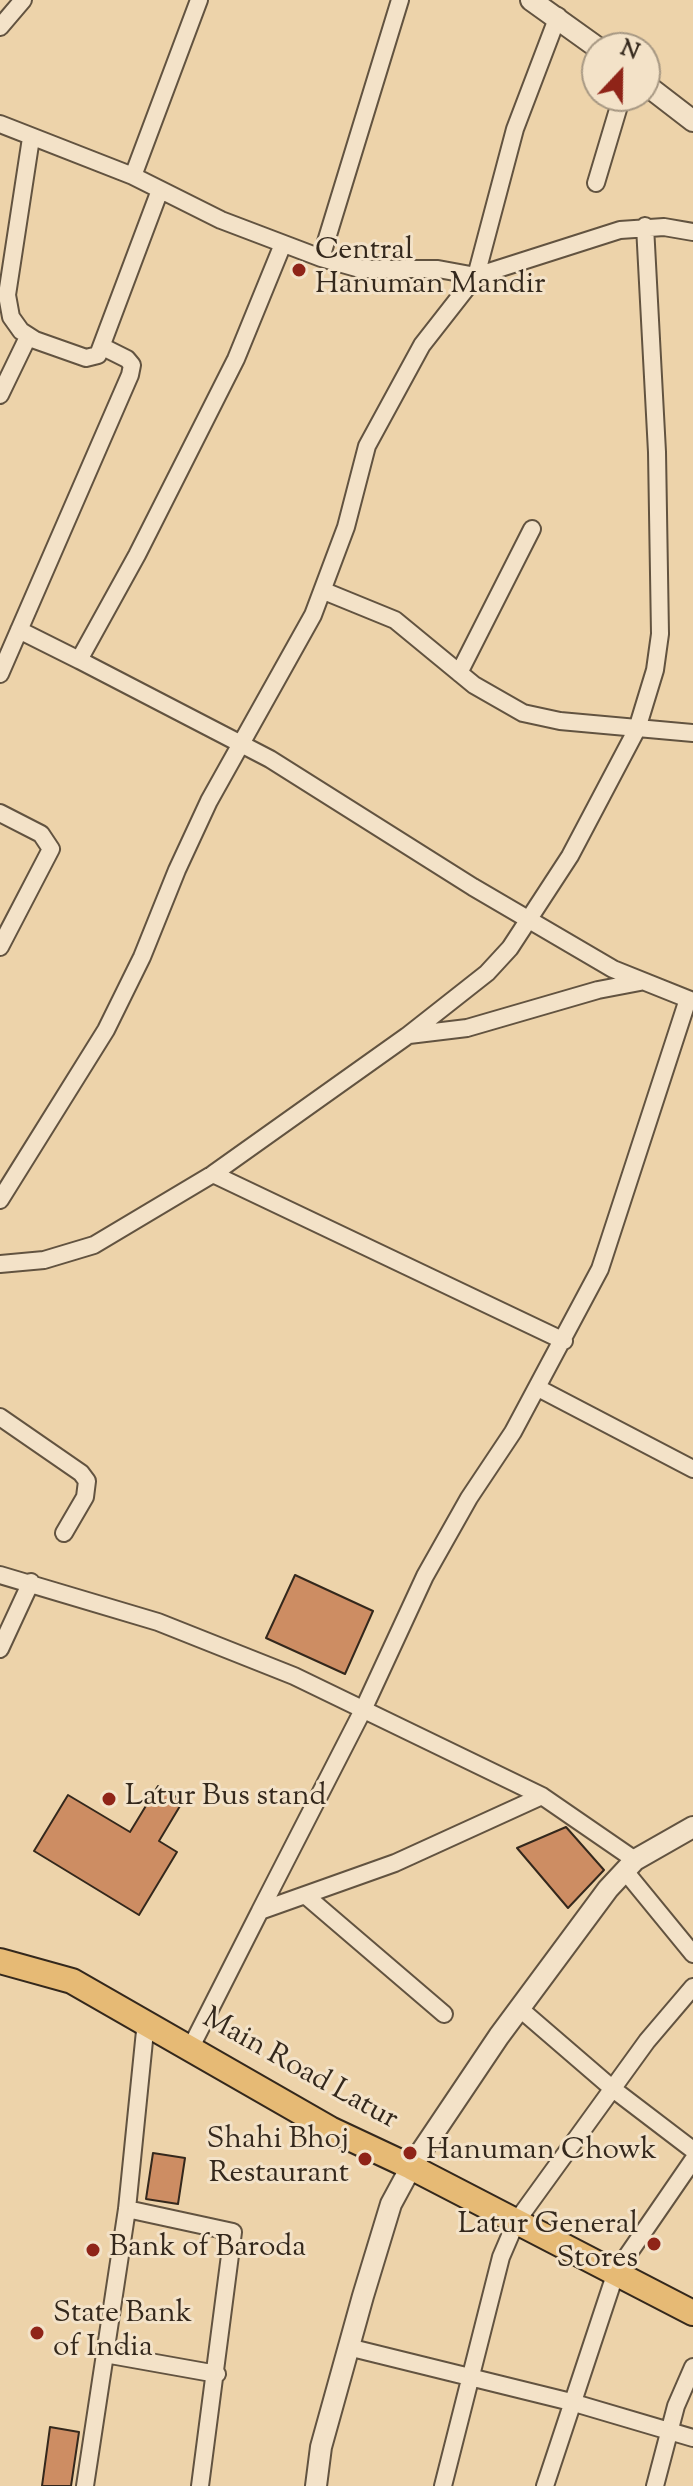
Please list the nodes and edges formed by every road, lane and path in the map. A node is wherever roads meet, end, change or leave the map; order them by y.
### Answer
1 (23, 0) edge
2 (199, 0) edge
3 (400, 0) edge
4 (531, 0) edge
5 (558, 16) junction
6 (0, 27) edge
7 (581, 34) edge
8 (661, 96) edge
9 (617, 112) edge
10 (693, 121) edge
11 (0, 124) edge
12 (31, 138) junction
13 (133, 176) junction
14 (596, 183) dead end
15 (160, 190) junction
16 (645, 226) junction
17 (693, 232) edge
18 (283, 244) junction
19 (321, 258) junction
20 (476, 276) junction
21 (28, 337) junction
22 (103, 347) junction
23 (0, 395) edge
24 (532, 529) dead end
25 (324, 591) junction
26 (19, 630) junction
27 (79, 660) junction
28 (1, 667) edge
29 (459, 673) junction
30 (637, 729) junction
31 (693, 733) edge
32 (241, 742) junction
33 (0, 813) edge
34 (529, 920) junction
35 (0, 947) edge
36 (640, 982) junction
37 (691, 1000) edge
38 (407, 1036) junction
39 (213, 1174) junction
40 (0, 1200) edge
41 (0, 1264) edge
42 (564, 1341) junction
43 (538, 1388) junction
44 (0, 1417) edge
45 (693, 1469) edge
46 (64, 1533) dead end
47 (0, 1575) edge
48 (31, 1582) junction
49 (0, 1649) edge
50 (363, 1710) junction
51 (542, 1796) junction
52 (693, 1827) edge
53 (630, 1865) junction
54 (305, 1895) junction
55 (260, 1911) junction
56 (693, 1954) edge
57 (0, 1961) edge
58 (693, 1987) edge
59 (519, 2008) junction
60 (444, 2014) dead end
61 (146, 2021) junction
62 (190, 2049) junction
63 (613, 2089) junction
64 (693, 2150) edge
65 (693, 2160) edge
66 (411, 2167) junction
67 (127, 2209) junction
68 (516, 2222) junction
69 (616, 2272) junction
70 (693, 2313) edge
71 (348, 2347) junction
72 (105, 2354) junction
73 (693, 2367) edge
74 (217, 2374) junction
75 (472, 2379) junction
76 (571, 2402) junction
77 (670, 2431) junction
78 (693, 2438) edge
79 (85, 2486) edge
80 (200, 2486) edge
81 (316, 2486) edge
82 (443, 2486) edge
83 (545, 2486) edge
84 (655, 2486) edge

1 - 6 street
2 - 13 street
3 - 19 street
4 - 5 street
5 - 7 street
5 - 20 street
8 - 10 street
9 - 14 street
11 - 12 street
12 - 13 street
12 - 21 street
13 - 15 street
15 - 18 street
15 - 22 street
16 - 17 street
16 - 20 street
16 - 30 street
18 - 19 street
18 - 27 street
19 - 20 street
20 - 25 street
21 - 22 street
21 - 23 street
22 - 26 street
24 - 29 street
25 - 29 street
25 - 32 street
26 - 27 street
26 - 28 street
27 - 32 street
29 - 30 street
30 - 31 street
30 - 34 street
32 - 34 street
32 - 40 street
33 - 35 street
34 - 36 street
34 - 38 street
36 - 37 street
36 - 38 street
37 - 42 street
38 - 39 street
39 - 41 street
39 - 42 street
42 - 43 street
43 - 45 street
43 - 50 street
44 - 46 street
47 - 48 street
48 - 49 street
48 - 50 street
50 - 51 street
50 - 55 street
51 - 53 street
51 - 54 street
52 - 53 street
53 - 56 street
53 - 59 street
54 - 55 street
54 - 60 street
55 - 62 street
57 - 61 main road, Main Road Latur
58 - 63 street
59 - 63 street
59 - 66 street
61 - 62 main road, Main Road Latur
61 - 67 street
62 - 66 main road, Main Road Latur
63 - 64 street
63 - 68 street
65 - 69 street
66 - 68 main road, Main Road Latur
66 - 71 street
67 - 72 street
67 - 74 street
68 - 69 main road, Main Road Latur
68 - 75 street
69 - 70 main road, Main Road Latur
69 - 76 street
71 - 75 street
71 - 81 street
72 - 74 street
72 - 79 street
73 - 77 street
74 - 80 street
75 - 76 street
75 - 82 street
76 - 77 street
76 - 83 street
77 - 78 street
77 - 84 street

